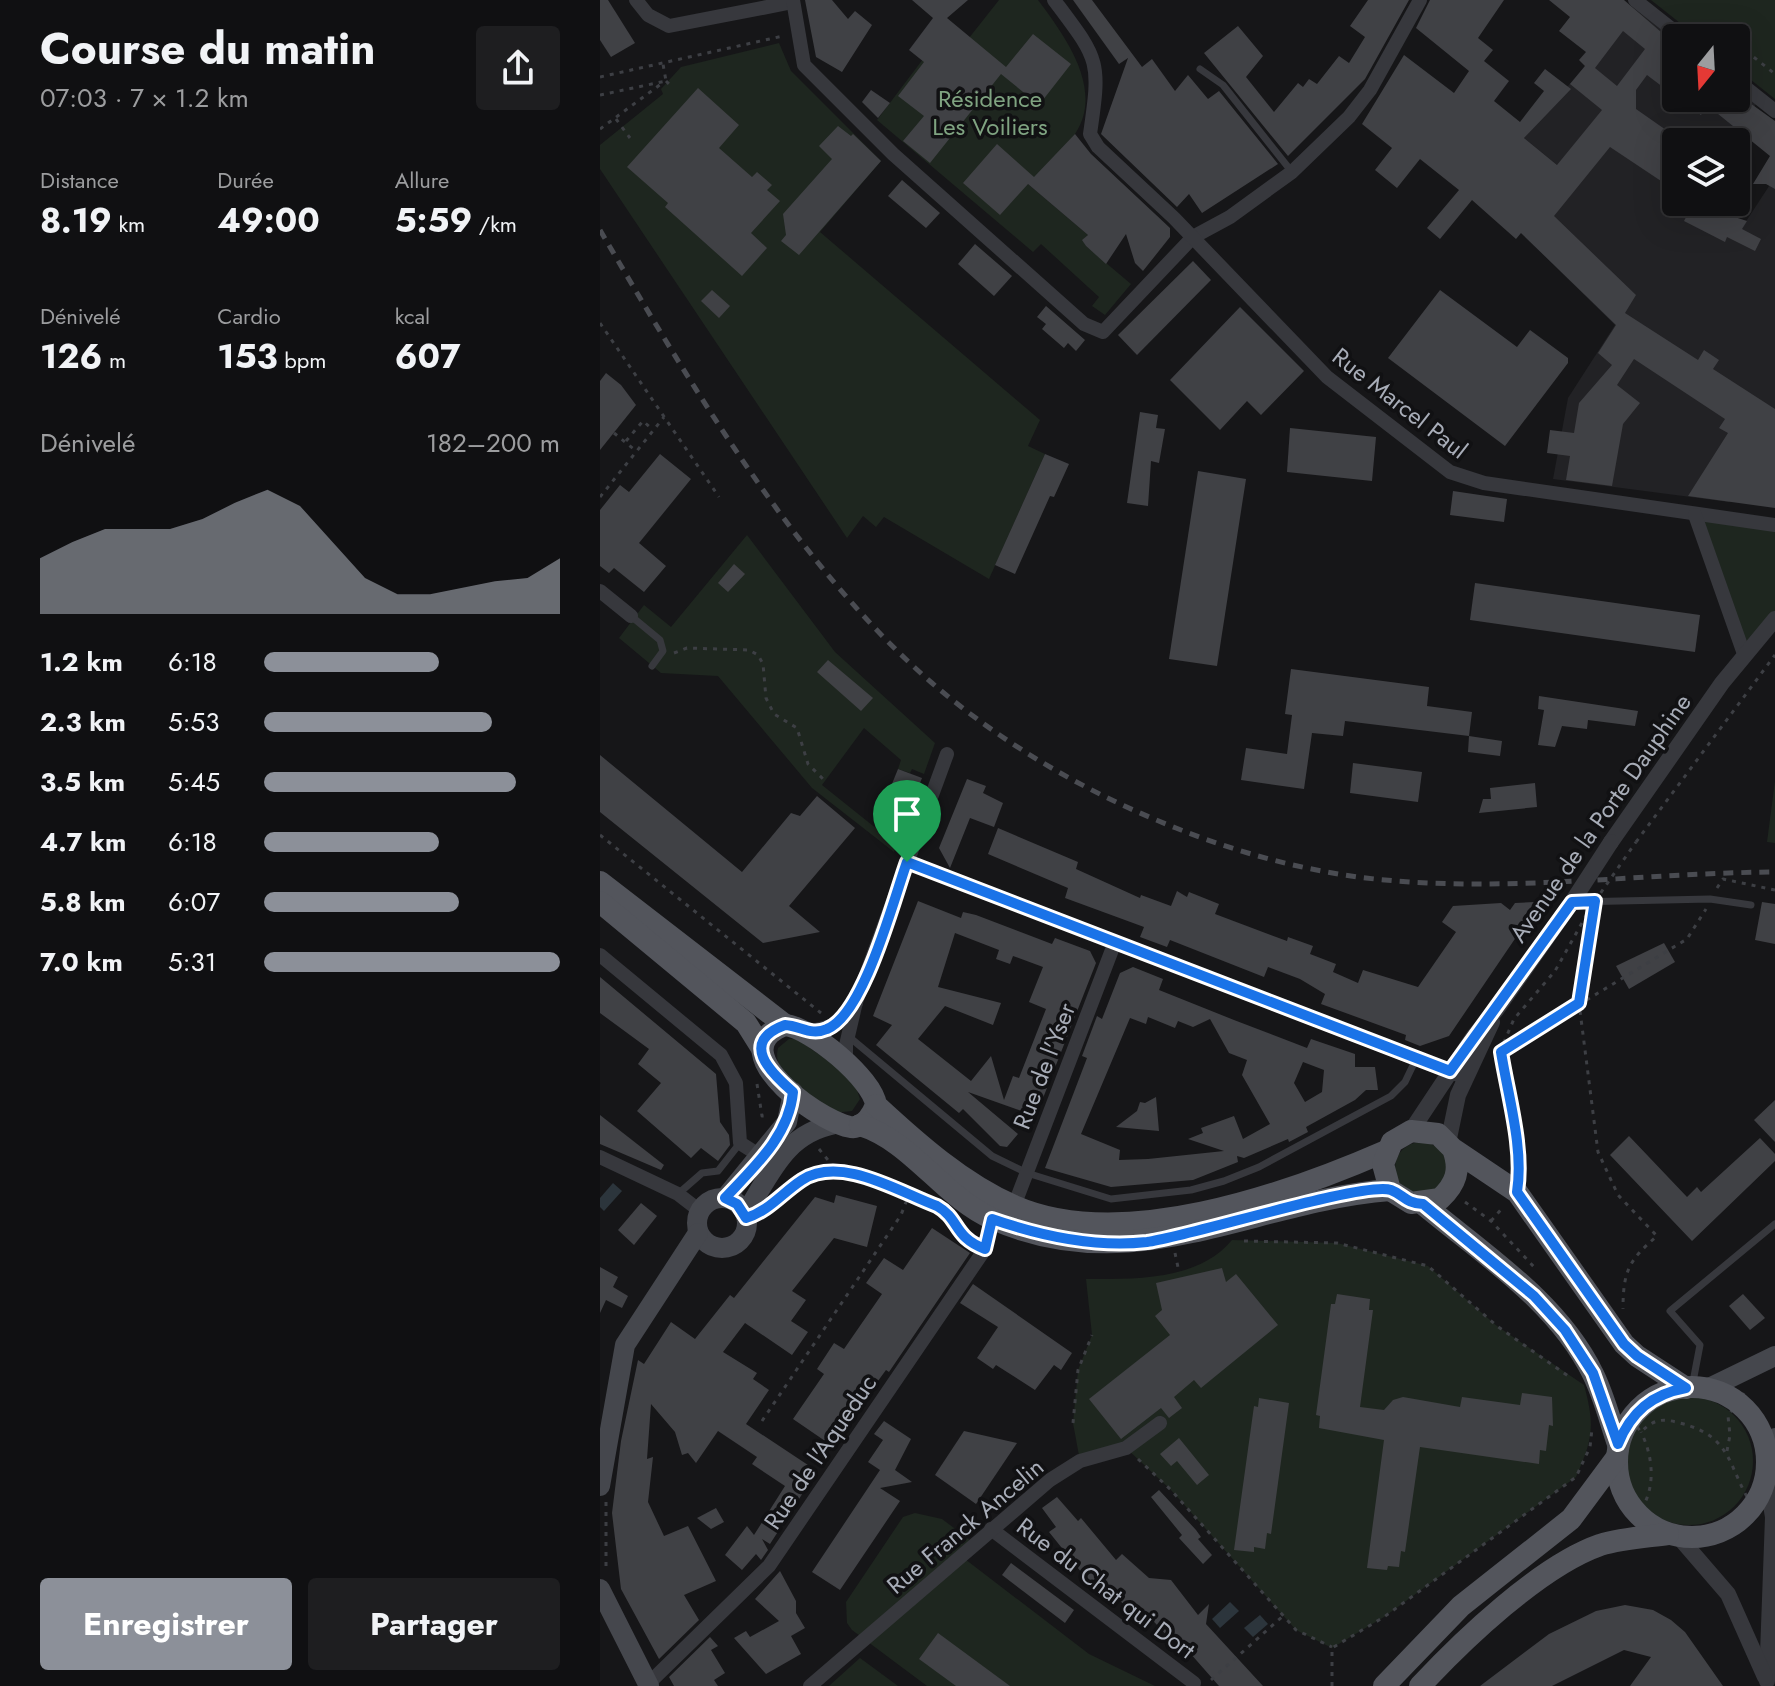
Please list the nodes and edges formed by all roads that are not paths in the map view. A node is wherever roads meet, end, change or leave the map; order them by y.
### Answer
1 (636, 0) edge
2 (1054, 0) edge
3 (1420, 0) edge
4 (1635, 0) edge
5 (793, 1) edge
6 (1665, 24) edge
7 (1200, 69) dead end
8 (1750, 91) edge
9 (1775, 111) edge
10 (1292, 172) junction
11 (1193, 237) junction
12 (1695, 515) junction
13 (1775, 525) edge
14 (600, 591) edge
15 (631, 616) joint
16 (1775, 619) edge
17 (1744, 654) junction
18 (652, 666) dead end
19 (947, 754) dead end
20 (907, 862) junction
21 (600, 882) edge
22 (600, 902) edge
23 (1572, 902) junction
24 (1751, 905) dead end
25 (1115, 942) junction
26 (600, 955) edge
27 (856, 1002) junction
28 (1497, 1009) junction
29 (785, 1025) junction
30 (808, 1032) junction
31 (848, 1036) junction
32 (761, 1047) junction
33 (1417, 1058) junction
34 (846, 1064) junction
35 (1450, 1071) junction
36 (1466, 1078) junction
37 (793, 1092) junction
38 (876, 1105) junction
39 (835, 1124) junction
40 (860, 1125) junction
41 (1411, 1131) junction
42 (740, 1143) junction
43 (1451, 1146) junction
44 (1386, 1151) junction
45 (600, 1157) edge
46 (762, 1157) junction
47 (1027, 1173) junction
48 (1390, 1190) junction
49 (678, 1194) junction
50 (725, 1198) junction
51 (1423, 1204) junction
52 (1014, 1206) junction
53 (700, 1211) junction
54 (746, 1216) junction
55 (992, 1219) junction
56 (1775, 1224) edge
57 (698, 1233) junction
58 (1775, 1356) edge
59 (1695, 1388) junction
60 (1626, 1419) junction
61 (1160, 1423) dead end
62 (1618, 1450) junction
63 (1769, 1457) edge
64 (603, 1491) edge
65 (991, 1529) junction
66 (1673, 1535) junction
67 (605, 1586) edge
68 (1773, 1594) edge
69 (1773, 1632) edge
70 (1750, 1644) junction
71 (1770, 1680) edge
72 (1194, 1683) road end
73 (649, 1685) edge
74 (810, 1686) edge
75 (1384, 1686) edge
76 (1420, 1686) edge

1 - 5 street
2 - 11 street, Rue Marcel Paul
3 - 10 street
4 - 6 street
5 - 11 street
7 - 10 lane
8 - 9 street
10 - 11 street
11 - 12 street, Rue Marcel Paul
12 - 13 street, Rue Marcel Paul
12 - 17 street
14 - 15 street
15 - 18 lane
16 - 17 street, Avenue de la Porte Dauphine
17 - 23 street, Avenue de la Porte Dauphine, bridge
19 - 20 street
20 - 25 street
20 - 27 street
21 - 29 main road
22 - 32 main road
23 - 24 lane
23 - 28 street, Avenue de la Porte Dauphine
25 - 33 street
25 - 47 street, Rue de l'Yser
26 - 42 street
27 - 30 street
27 - 31 street
28 - 35 street, Avenue de la Porte Dauphine
28 - 36 street, Avenue de la Porte Dauphine
29 - 30 main road
29 - 32 main road
30 - 34 main road
31 - 34 street
31 - 47 lane
32 - 37 main road
33 - 35 street
33 - 47 lane
34 - 38 main road
35 - 36 street
35 - 41 street, Avenue de la Porte Dauphine
36 - 43 street, Avenue de la Porte Dauphine
37 - 39 main road
37 - 46 main road
38 - 40 main road
38 - 52 main road
39 - 40 main road
39 - 54 main road
40 - 55 main road
41 - 43 main road
41 - 44 main road
42 - 46 street
42 - 49 lane
43 - 51 main road
43 - 59 main road
44 - 48 main road
44 - 52 main road
45 - 49 street
46 - 50 main road
47 - 52 street, Rue de l'Yser
48 - 51 main road
48 - 55 main road
49 - 53 street
50 - 53 main road
50 - 54 main road
51 - 60 main road
53 - 57 main road
54 - 57 main road
55 - 73 street, Rue de l'Aqueduc
56 - 59 lane
57 - 64 main road
58 - 59 main road
59 - 60 main road
59 - 63 main road
60 - 62 main road
61 - 65 street, Rue Franck Ancelin
62 - 66 main road
62 - 75 main road
63 - 66 main road
63 - 68 street
65 - 72 street, Rue du Chat qui Dort
65 - 74 street, Rue Franck Ancelin
66 - 70 street
66 - 76 main road
67 - 73 main road
68 - 69 street
69 - 70 street
69 - 71 street
70 - 71 street

